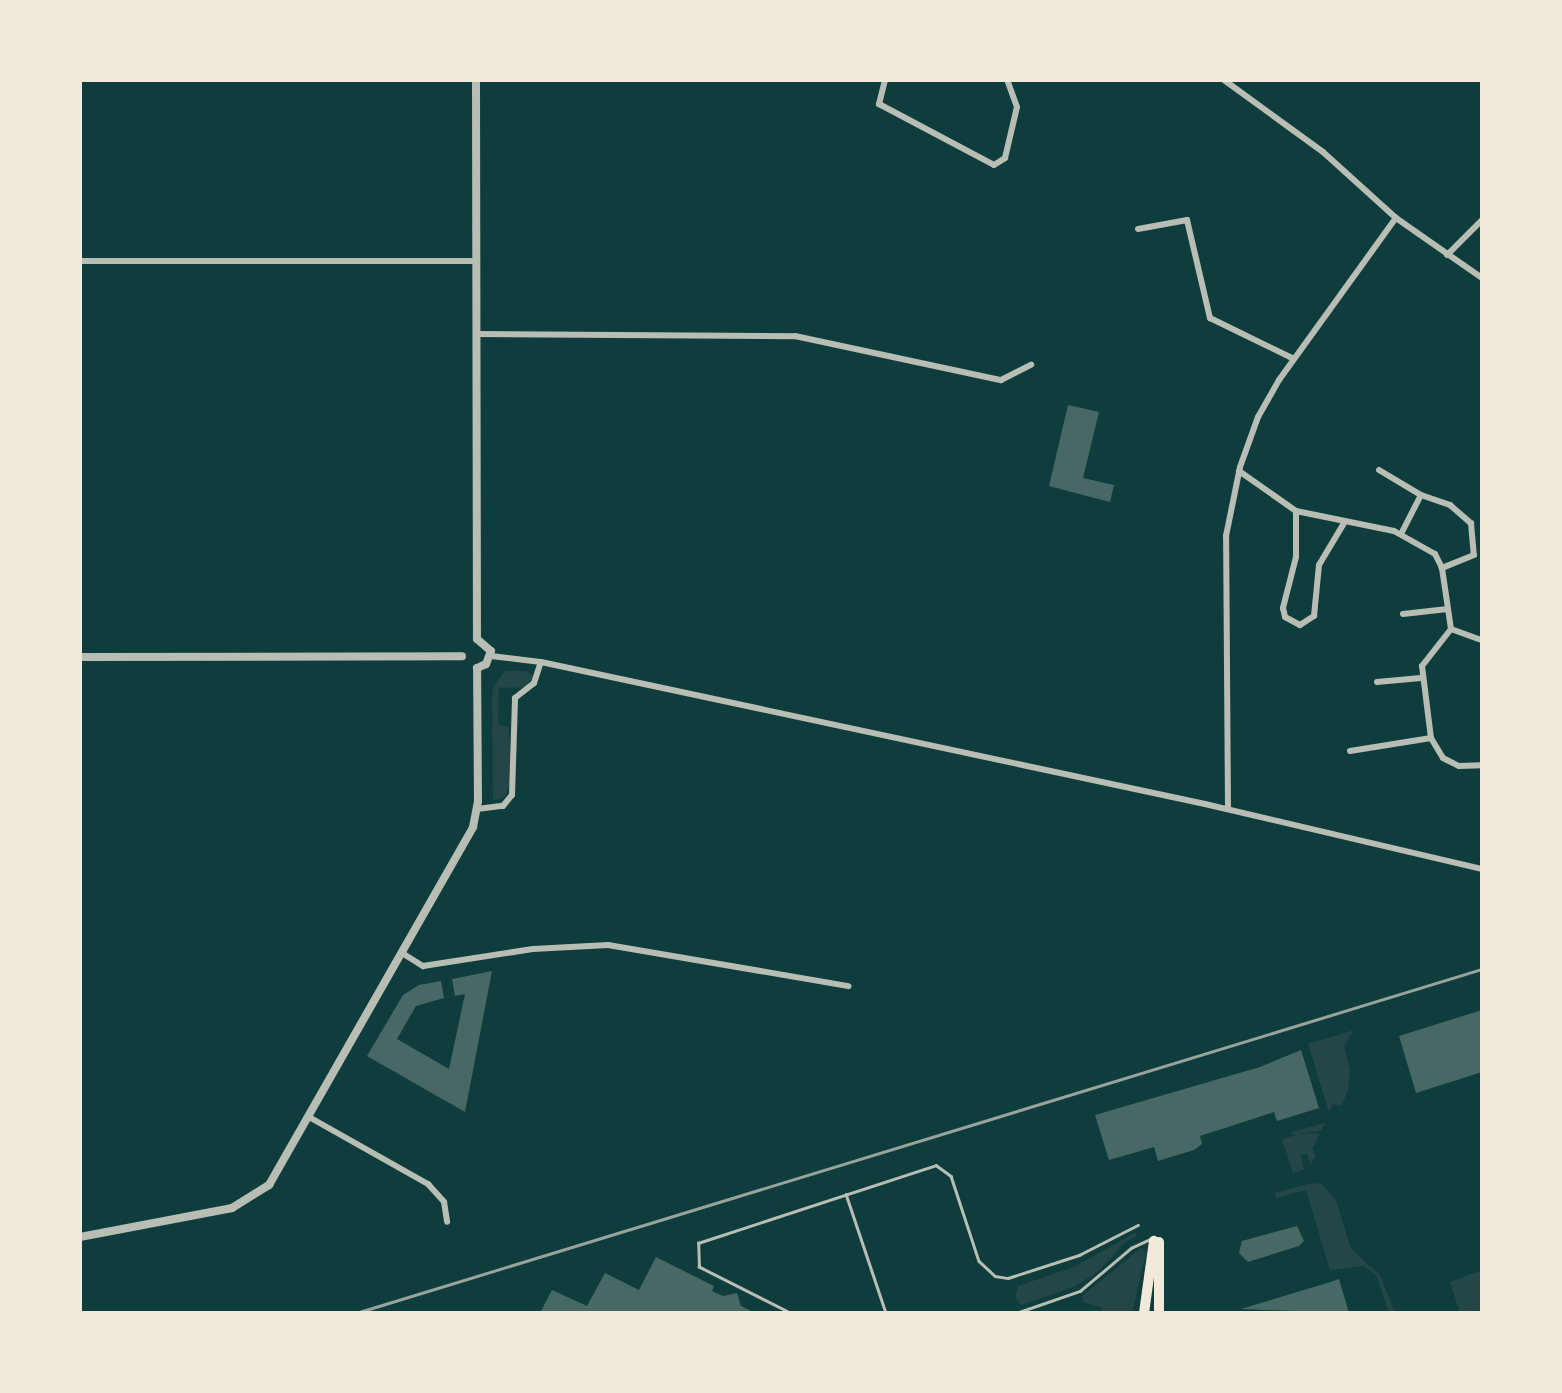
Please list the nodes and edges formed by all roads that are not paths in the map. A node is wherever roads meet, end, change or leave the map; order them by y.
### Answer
1 (476, 80) edge
2 (885, 80) edge
3 (1007, 80) edge
4 (1227, 81) edge
5 (1396, 218) junction
6 (1482, 220) edge
7 (1138, 230) dead end
8 (1446, 255) junction
9 (476, 261) junction
10 (80, 262) edge
11 (1482, 278) edge
12 (477, 334) junction
13 (1294, 359) junction
14 (1031, 365) dead end
15 (1379, 470) dead end
16 (1239, 471) junction
17 (1421, 495) junction
18 (1296, 511) junction
19 (1344, 523) junction
20 (1401, 534) junction
21 (1442, 568) junction
22 (1448, 609) junction
23 (1403, 614) dead end
24 (1451, 629) junction
25 (477, 639) junction
26 (1482, 640) edge
27 (80, 656) edge
28 (462, 656) junction
29 (491, 656) junction
30 (541, 662) junction
31 (477, 668) junction
32 (1422, 678) junction
33 (1377, 682) dead end
34 (1431, 738) junction
35 (1350, 751) dead end
36 (1482, 765) edge
37 (1228, 808) junction
38 (478, 809) junction
39 (1482, 869) edge
40 (402, 954) junction
41 (850, 986) dead end
42 (309, 1117) junction
43 (846, 1193) junction
44 (448, 1222) dead end
45 (1138, 1225) dead end
46 (80, 1237) edge
47 (1154, 1241) junction
48 (790, 1313) edge
49 (886, 1313) edge
50 (1016, 1313) edge
51 (1147, 1313) edge
52 (1159, 1313) edge

1 - 9 street
2 - 3 street
4 - 5 street
5 - 8 street
5 - 13 street
6 - 8 street
7 - 13 street
8 - 11 street
9 - 10 street
9 - 12 street
12 - 14 street
12 - 25 street
13 - 16 street
15 - 17 street
16 - 18 street
16 - 37 street
17 - 20 street
17 - 21 street
18 - 19 street
18 - 19 street
19 - 20 street
20 - 21 street
21 - 22 street
22 - 23 street
22 - 24 street
24 - 26 street
24 - 32 street
25 - 28 street
25 - 29 street
27 - 28 street
28 - 31 street
29 - 30 street
29 - 31 street
30 - 37 street
30 - 38 street
31 - 38 street
32 - 33 street
32 - 34 street
34 - 35 street
34 - 36 street
37 - 39 street
38 - 40 street
40 - 41 street
40 - 42 street
42 - 44 street
42 - 46 street
43 - 45 lane
43 - 48 lane
43 - 49 lane
47 - 50 lane
47 - 51 main road
47 - 52 main road

